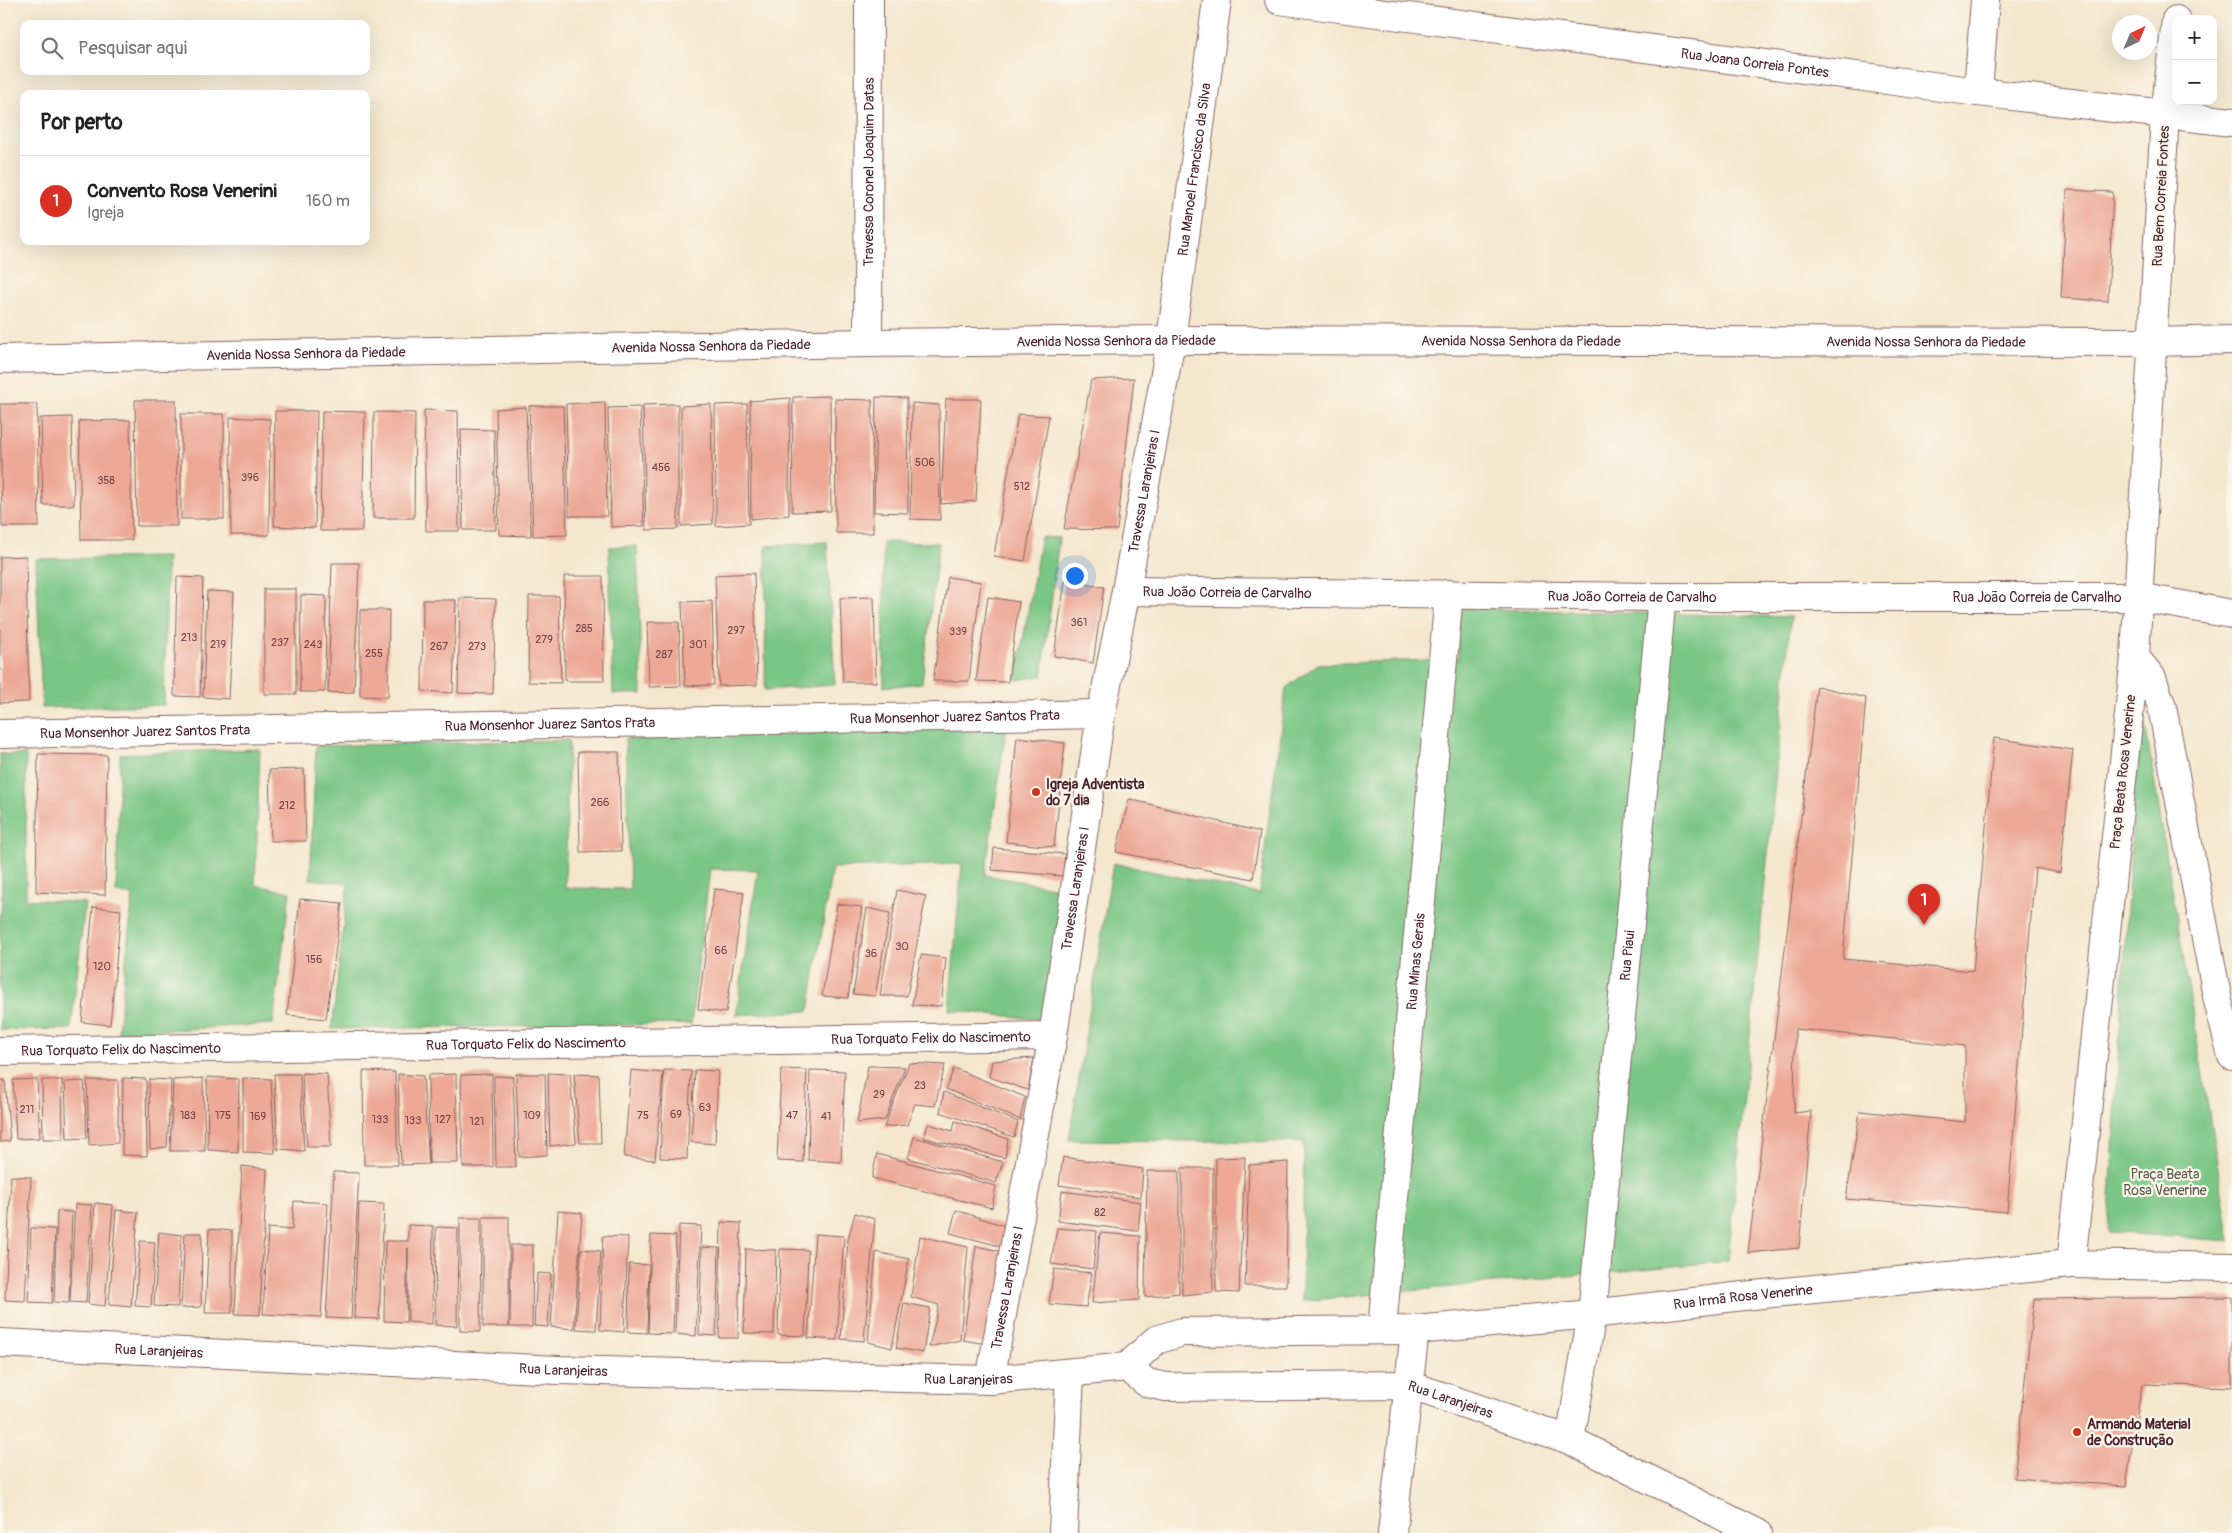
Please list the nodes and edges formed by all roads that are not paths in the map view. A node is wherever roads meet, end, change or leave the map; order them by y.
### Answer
1 (869, 0) edge
2 (1217, 0) edge
3 (1279, 0) edge
4 (1986, 0) edge
5 (2178, 0) edge
6 (2176, 15) edge
7 (2172, 54) edge
8 (1978, 92) junction
9 (2165, 114) junction
10 (2232, 122) edge
11 (1171, 340) junction
12 (2232, 340) edge
13 (2153, 342) junction
14 (868, 343) junction
15 (0, 359) edge
16 (1126, 591) junction
17 (1449, 594) junction
18 (1662, 597) junction
19 (2138, 598) junction
20 (2232, 614) edge
21 (2135, 657) junction
22 (1101, 714) junction
23 (0, 734) edge
24 (2225, 1001) edge
25 (1053, 1036) junction
26 (0, 1051) edge
27 (2232, 1056) edge
28 (2071, 1264) junction
29 (2232, 1267) edge
30 (1592, 1314) junction
31 (1382, 1329) junction
32 (1415, 1330) junction
33 (0, 1343) edge
34 (1126, 1367) junction
35 (1070, 1373) junction
36 (990, 1380) junction
37 (1409, 1385) junction
38 (1570, 1440) junction
39 (1063, 1533) edge
40 (1392, 1533) edge
41 (1756, 1533) edge

1 - 14 street, Travessa Coronel Joaquim Datas
2 - 11 street, Rua Manoel Francisco da Silva
3 - 8 street, Rua Joana Correia Pontes
4 - 8 street
5 - 6 street, Rua Bem Correia Fontes
7 - 9 street, Rua Bem Correia Fontes
8 - 9 street, Rua Joana Correia Pontes
9 - 10 street, Rua Joana Correia Pontes
9 - 13 street, Rua Bem Correia Fontes
11 - 13 street, Avenida Nossa Senhora da Piedade
11 - 14 street, Avenida Nossa Senhora da Piedade
11 - 16 street, Travessa Laranjeiras I
12 - 13 street, Avenida Nossa Senhora da Piedade
13 - 19 street, Rua Bem Correia Fontes
14 - 15 street, Avenida Nossa Senhora da Piedade
16 - 17 street, Rua João Correia de Carvalho
16 - 22 street, Travessa Laranjeiras I
17 - 18 street, Rua João Correia de Carvalho
17 - 31 street, Rua Minas Gerais
18 - 19 street, Rua João Correia de Carvalho
18 - 30 street, Rua Piaui
19 - 20 street, Rua João Correia de Carvalho
19 - 21 street, Praça Beata Rosa Venerine
21 - 24 street, Praça Beata Rosa Venerine
21 - 28 street, Praça Beata Rosa Venerine
22 - 23 street, Rua Monsenhor Juarez Santos Prata
22 - 25 street, Travessa Laranjeiras I
24 - 27 street, Praça Beata Rosa Venerine
25 - 26 street, Rua Torquato Felix do Nascimento
25 - 36 street, Travessa Laranjeiras I
28 - 29 street
28 - 30 street, Rua Irmã Rosa Venerine
30 - 32 street, Rua Irmã Rosa Venerine
30 - 38 street, Rua Piaui
31 - 32 street
31 - 34 street
32 - 37 street
33 - 36 street, Rua Laranjeiras
34 - 35 street, Rua Laranjeiras
34 - 37 street, Rua Laranjeiras
35 - 36 street, Rua Laranjeiras
35 - 39 street
37 - 38 street, Rua Laranjeiras
37 - 40 street
38 - 41 street, Rua Laranjeiras

